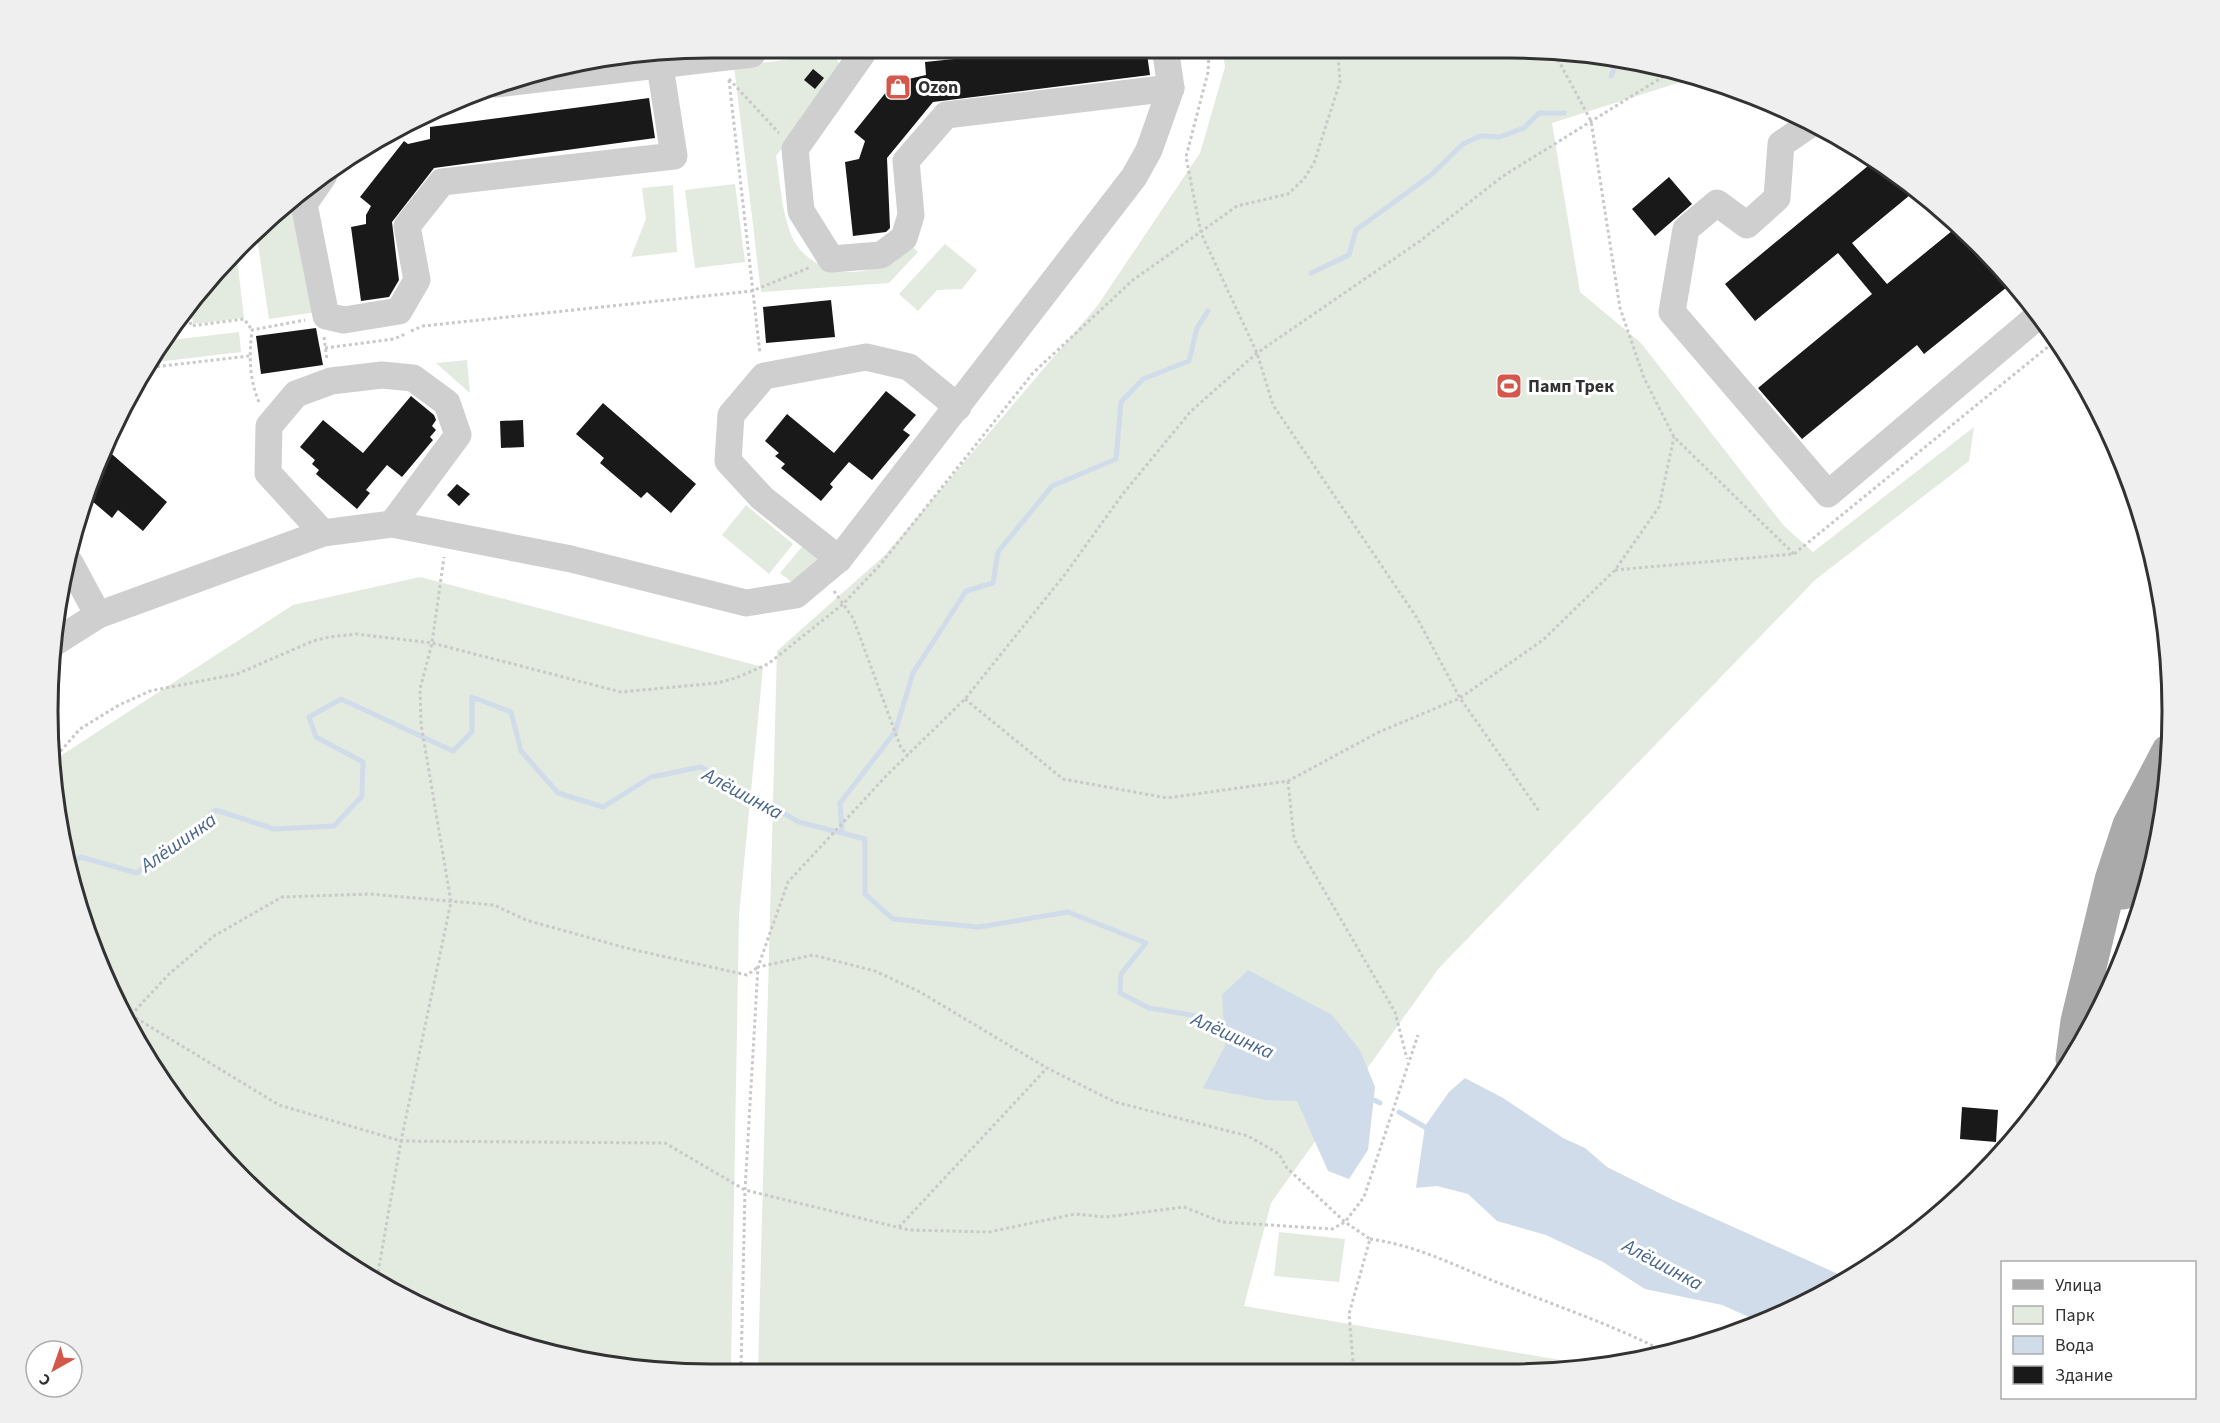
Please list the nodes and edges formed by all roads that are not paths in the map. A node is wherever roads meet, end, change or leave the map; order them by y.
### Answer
1 (742, 58) edge
2 (859, 58) edge
3 (1167, 58) edge
4 (660, 66) junction
5 (714, 69) edge
6 (558, 77) edge
7 (1171, 88) junction
8 (1803, 129) edge
9 (309, 198) edge
10 (2033, 323) edge
11 (958, 407) junction
12 (392, 524) junction
13 (323, 533) junction
14 (831, 567) junction
15 (74, 571) edge
16 (98, 615) junction
17 (63, 637) edge
18 (2159, 769) edge
19 (2147, 847) edge
20 (2100, 931) junction
21 (2075, 1036) edge

1 - 5 lane
2 - 7 lane
3 - 7 lane
4 - 5 lane
4 - 6 lane
4 - 9 lane
7 - 11 lane
8 - 10 lane
11 - 14 lane
11 - 14 lane
12 - 13 lane
12 - 13 lane
12 - 14 lane
13 - 16 lane
15 - 16 lane
16 - 17 lane
18 - 20 main road
19 - 20 main road
20 - 21 main road

